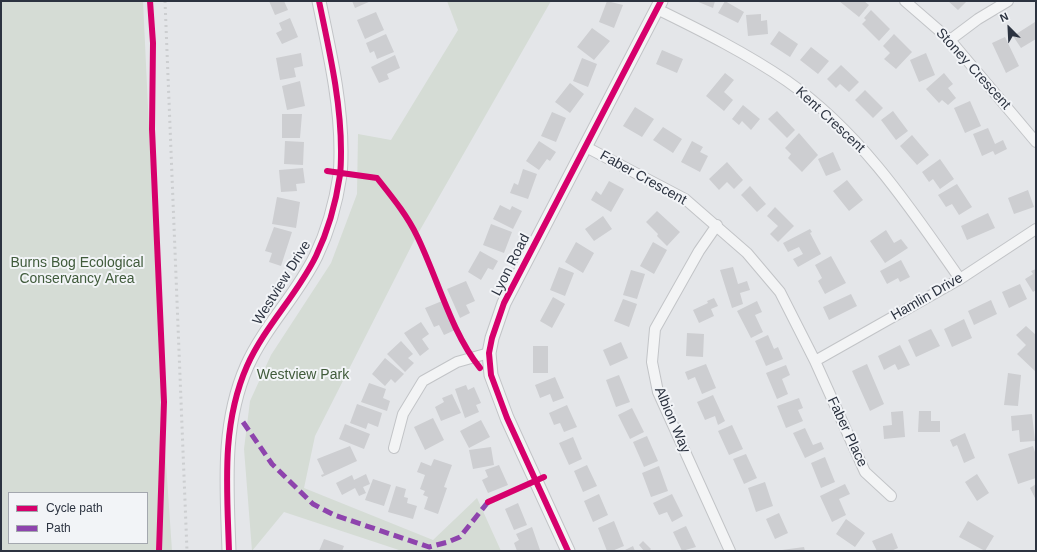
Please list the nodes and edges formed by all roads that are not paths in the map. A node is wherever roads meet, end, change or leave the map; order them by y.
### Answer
1 (319, 1) edge
2 (905, 1) edge
3 (1008, 1) edge
4 (659, 5) edge
5 (950, 40) junction
6 (1036, 142) edge
7 (586, 147) junction
8 (717, 225) junction
9 (1036, 229) edge
10 (960, 279) junction
11 (489, 353) junction
12 (815, 361) junction
13 (394, 448) dead end
14 (891, 496) dead end
15 (229, 551) edge
16 (568, 551) edge
17 (730, 551) edge

1 - 15 street, Westview Drive
2 - 5 street, Stoney Crescent
3 - 5 street
4 - 7 street, Lyon Road
4 - 10 street, Kent Crescent
5 - 6 street, Stoney Crescent
7 - 8 street, Faber Crescent
7 - 11 street, Lyon Road
8 - 12 street, Faber Crescent
8 - 17 street, Albion Way
9 - 10 street, Hamlin Drive
10 - 12 street, Hamlin Drive
11 - 13 street
11 - 16 street, Lyon Road
12 - 14 street, Faber Place

